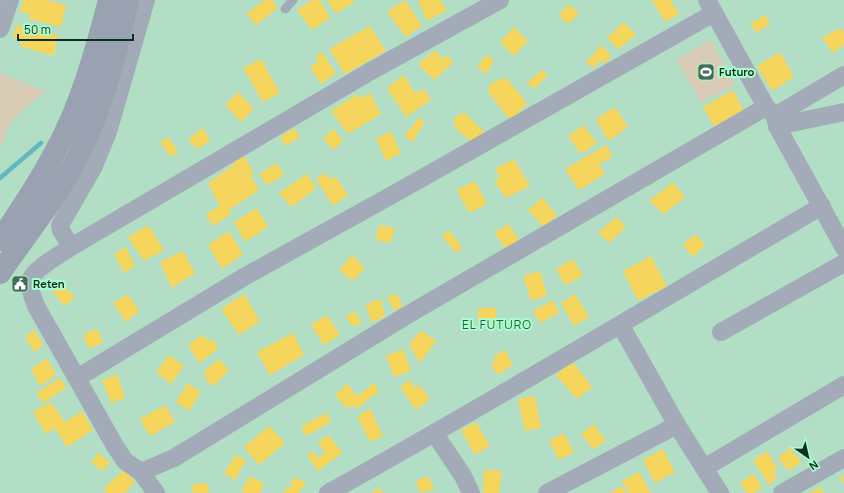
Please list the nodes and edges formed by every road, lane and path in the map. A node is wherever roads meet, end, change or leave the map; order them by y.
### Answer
1 (10, 0) edge
2 (109, 0) edge
3 (128, 0) edge
4 (146, 0) edge
5 (292, 0) edge
6 (500, 0) edge
7 (711, 6) edge
8 (285, 9) dead end
9 (0, 29) edge
10 (844, 75) edge
11 (844, 112) edge
12 (773, 117) junction
13 (832, 216) edge
14 (0, 240) edge
15 (71, 247) junction
16 (844, 248) edge
17 (844, 263) edge
18 (0, 273) edge
19 (621, 326) junction
20 (721, 332) dead end
21 (77, 378) junction
22 (844, 385) edge
23 (677, 425) junction
24 (435, 434) junction
25 (844, 458) edge
26 (704, 468) junction
27 (141, 472) junction
28 (156, 493) edge
29 (328, 493) edge
30 (471, 493) edge
31 (547, 493) edge
32 (720, 493) edge
33 (782, 493) edge

1 - 9 street
2 - 14 main road
3 - 18 main road
4 - 15 street
5 - 8 lane
6 - 15 street
7 - 12 street
7 - 21 street
10 - 12 street
11 - 12 street
12 - 13 street
12 - 27 street
13 - 16 street
13 - 19 street
15 - 21 street
17 - 20 street
19 - 23 street
19 - 24 street
21 - 27 street
22 - 26 street
23 - 26 street
23 - 31 street
24 - 29 street
24 - 30 street
25 - 33 street
26 - 32 street
27 - 28 street

